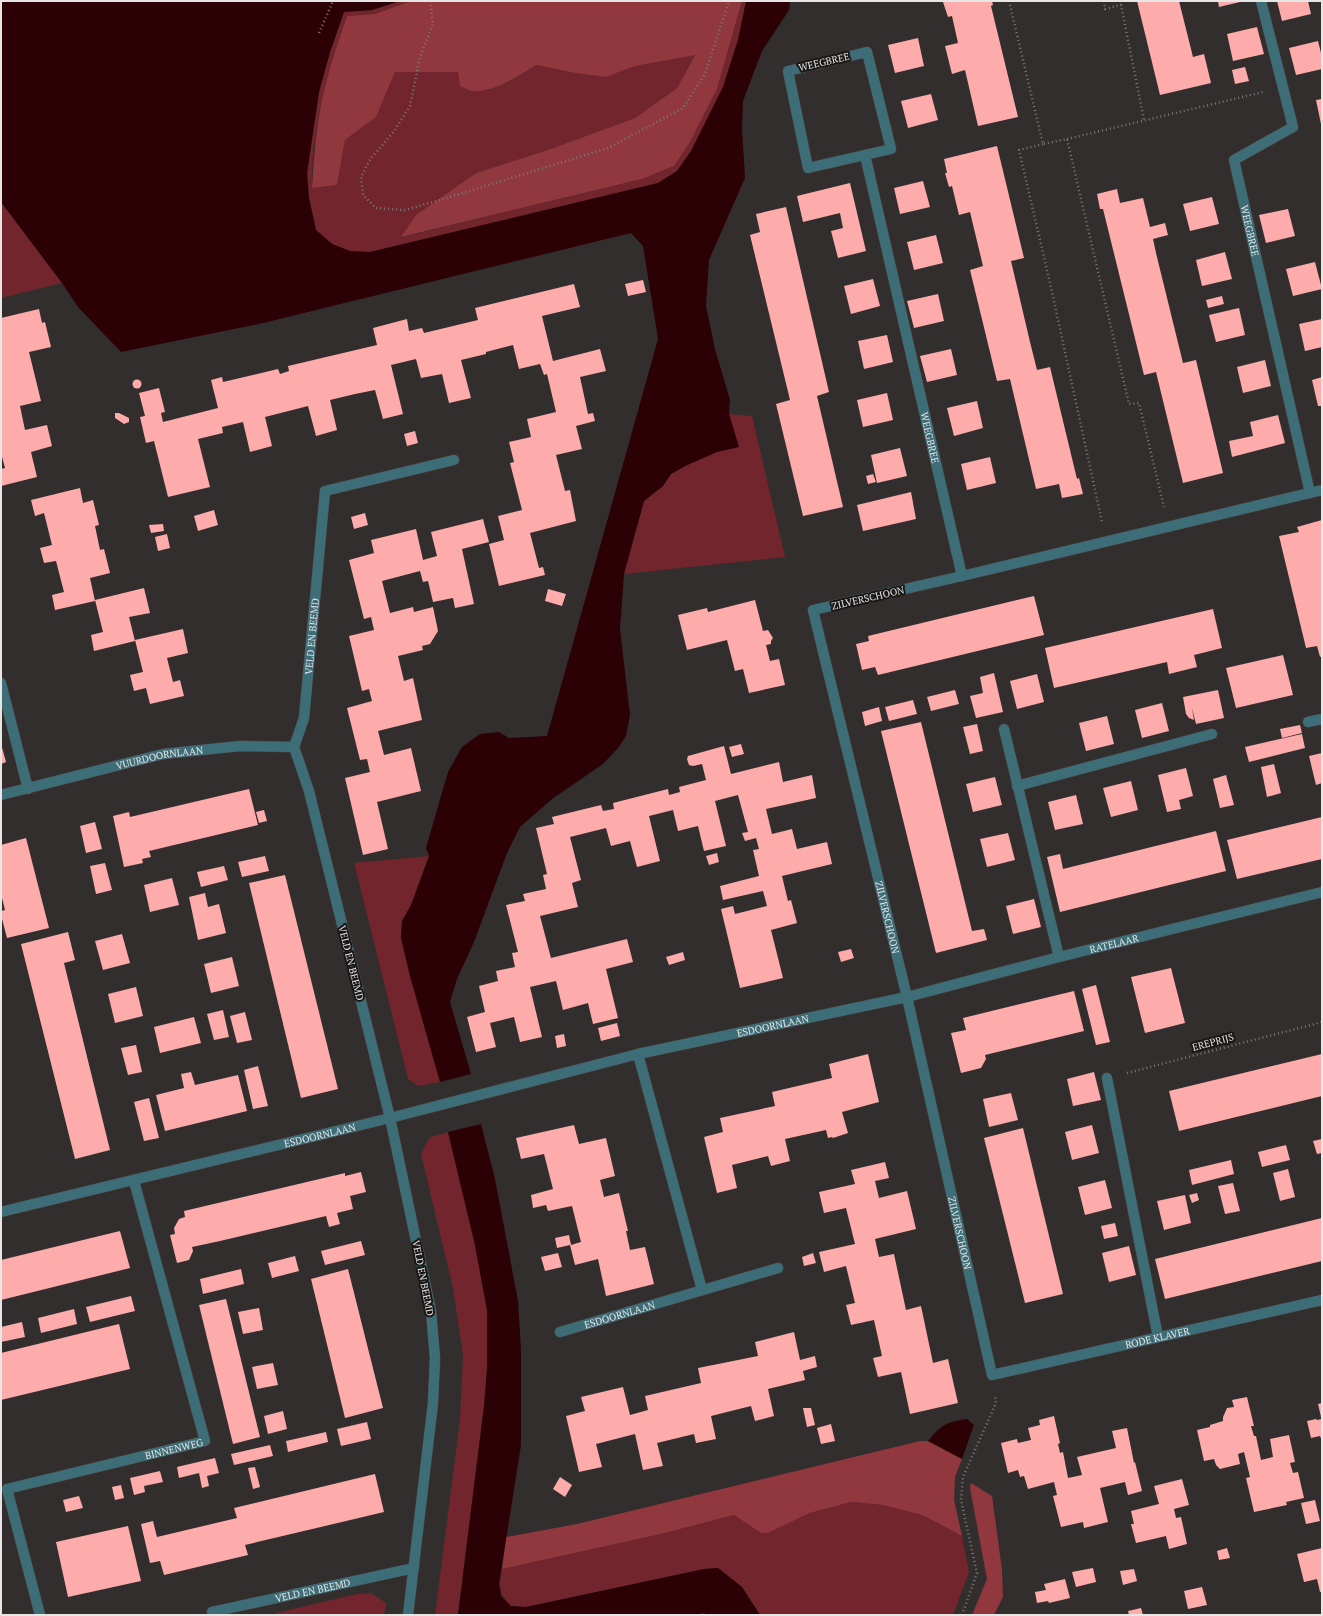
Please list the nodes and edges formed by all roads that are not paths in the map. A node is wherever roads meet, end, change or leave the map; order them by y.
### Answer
1 (1261, 1) edge
2 (865, 155) junction
3 (454, 460) dead end
4 (1322, 490) edge
5 (1310, 493) junction
6 (962, 576) junction
7 (1, 683) edge
8 (1322, 719) edge
9 (1308, 722) dead end
10 (1004, 729) dead end
11 (1212, 734) dead end
12 (294, 747) junction
13 (1017, 786) junction
14 (28, 789) junction
15 (1, 795) edge
16 (1322, 892) edge
17 (1059, 957) junction
18 (907, 997) junction
19 (638, 1054) junction
20 (1107, 1078) road end
21 (390, 1118) junction
22 (134, 1181) junction
23 (1, 1212) edge
24 (778, 1268) dead end
25 (702, 1290) junction
26 (1322, 1300) edge
27 (560, 1332) dead end
28 (1158, 1337) junction
29 (992, 1375) joint
30 (414, 1568) junction
31 (212, 1612) dead end
32 (40, 1615) edge
33 (408, 1615) edge

1 - 5 street, WEEGBREE
2 - 2 street, WEEGBREE
2 - 6 street, WEEGBREE
3 - 12 street, VELD EN BEEMD
4 - 5 street
5 - 6 street
6 - 18 street, ZILVERSCHOON
7 - 14 street
8 - 9 street
10 - 13 street
11 - 13 street
12 - 14 street, VUURDOORNLAAN
12 - 21 street, VELD EN BEEMD
13 - 17 street
14 - 15 street, VUURDOORNLAAN
16 - 17 street, RATELAAR
17 - 18 street, RATELAAR
18 - 19 street, ESDOORNLAAN
18 - 29 street, ZILVERSCHOON
19 - 21 street, ESDOORNLAAN
19 - 25 street
20 - 28 street
21 - 22 street, ESDOORNLAAN
21 - 30 street, VELD EN BEEMD
22 - 23 street, ESDOORNLAAN
22 - 32 street, BINNENWEG
24 - 25 street, ESDOORNLAAN
25 - 27 street, ESDOORNLAAN
26 - 28 street, RODE KLAVER
28 - 29 street, RODE KLAVER
30 - 31 street, VELD EN BEEMD
30 - 33 street, VELD EN BEEMD

